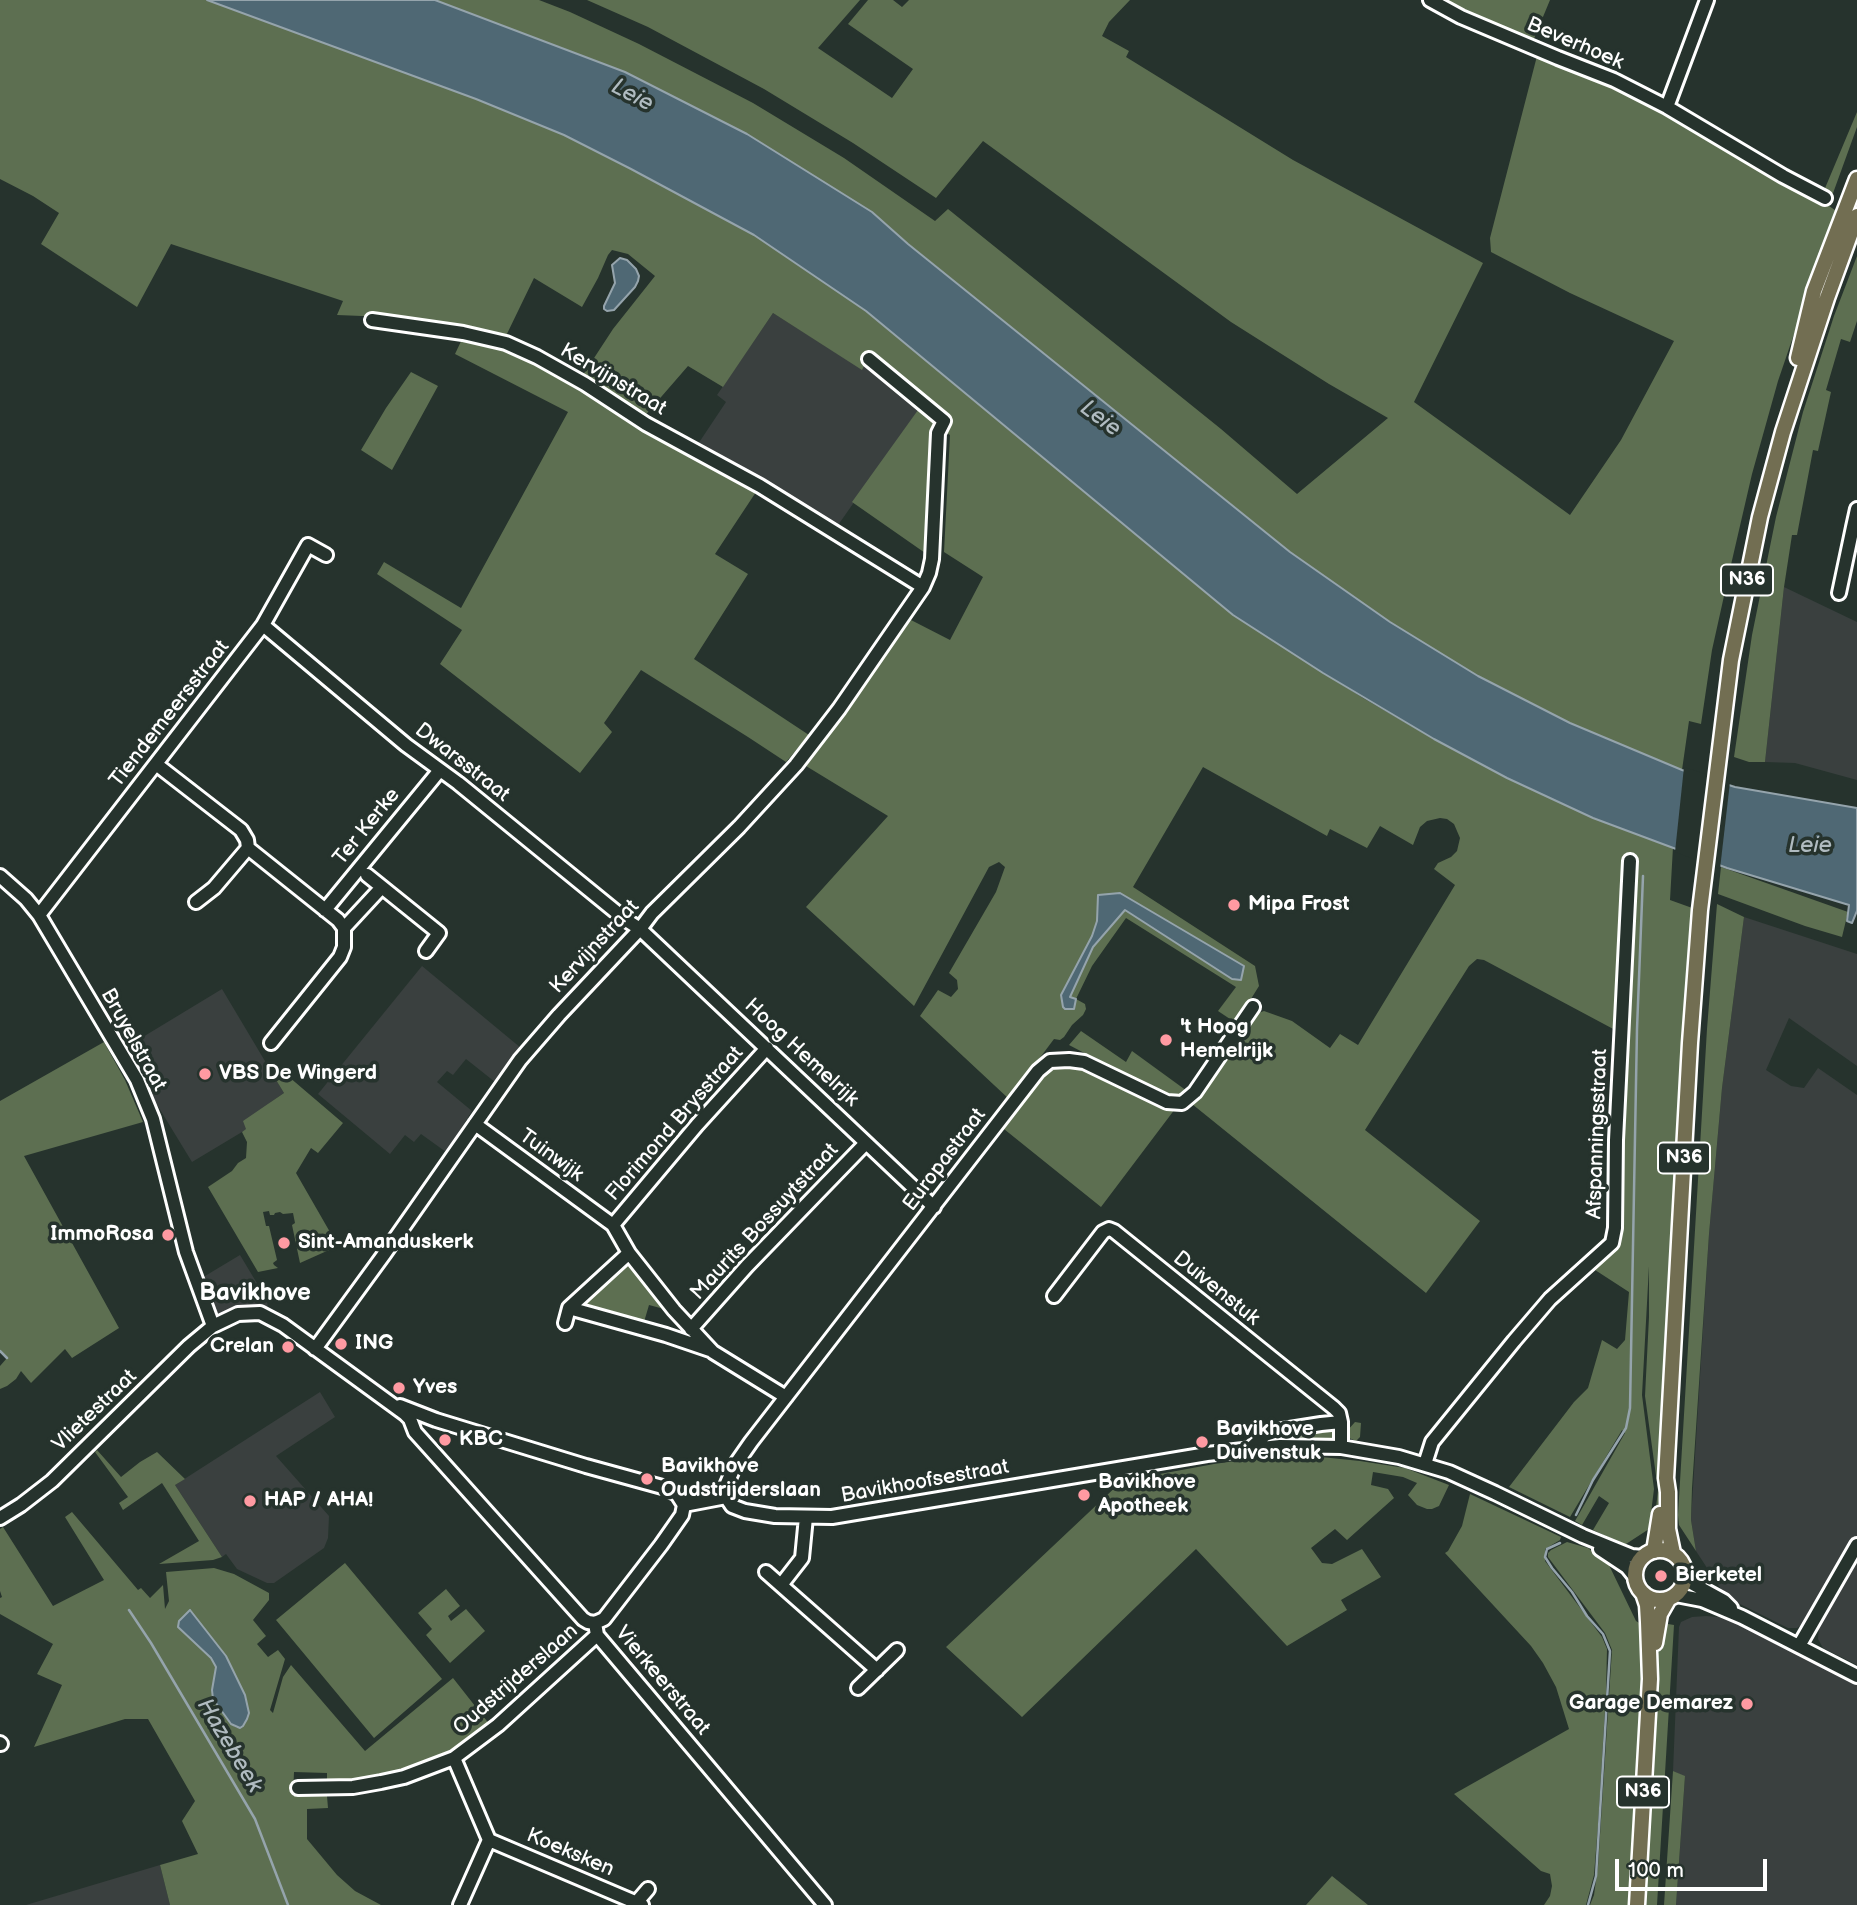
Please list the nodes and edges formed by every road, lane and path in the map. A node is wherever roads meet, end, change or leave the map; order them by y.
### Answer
1 (1430, 0) edge
2 (1707, 0) edge
3 (1667, 107) junction
4 (1857, 179) edge
5 (1825, 198) dead end
6 (1857, 216) edge
7 (372, 320) dead end
8 (869, 359) dead end
9 (1783, 432) junction
10 (1857, 509) edge
11 (1855, 528) edge
12 (326, 555) dead end
13 (923, 587) junction
14 (1839, 593) dead end
15 (263, 625) junction
16 (156, 764) junction
17 (440, 770) junction
18 (248, 848) junction
19 (1630, 861) dead end
20 (367, 875) dead end
21 (0, 876) edge
22 (382, 887) junction
23 (196, 902) dead end
24 (325, 910) junction
25 (39, 915) junction
26 (344, 928) junction
27 (640, 929) junction
28 (426, 951) dead end
29 (1253, 1007) dead end
30 (271, 1043) dead end
31 (767, 1048) junction
32 (475, 1124) junction
33 (866, 1143) junction
34 (934, 1206) junction
35 (613, 1225) junction
36 (629, 1253) junction
37 (1054, 1296) dead end
38 (569, 1308) junction
39 (565, 1323) dead end
40 (213, 1326) junction
41 (691, 1329) junction
42 (315, 1349) junction
43 (713, 1352) junction
44 (786, 1397) junction
45 (391, 1402) junction
46 (419, 1413) junction
47 (1341, 1422) junction
48 (413, 1426) junction
49 (1341, 1447) junction
50 (1251, 1449) junction
51 (1425, 1464) junction
52 (1666, 1478) junction
53 (726, 1497) junction
54 (684, 1505) junction
55 (806, 1517) junction
56 (0, 1518) edge
57 (1583, 1536) junction
58 (1857, 1545) edge
59 (1673, 1553) junction
60 (1649, 1554) junction
61 (766, 1572) dead end
62 (1635, 1577) junction
63 (1685, 1577) junction
64 (781, 1585) junction
65 (1643, 1593) junction
66 (1672, 1597) junction
67 (1742, 1617) junction
68 (596, 1629) junction
69 (1799, 1646) junction
70 (897, 1650) dead end
71 (877, 1670) junction
72 (1857, 1676) edge
73 (1650, 1679) junction
74 (858, 1688) dead end
75 (454, 1758) junction
76 (298, 1788) dead end
77 (489, 1840) junction
78 (648, 1889) dead end
79 (639, 1904) edge
80 (460, 1905) edge
81 (825, 1905) edge
82 (1637, 1905) edge

1 - 3 street, Beverhoek
2 - 3 street
3 - 5 street, Beverhoek
4 - 9 main road
6 - 9 main road, N36
7 - 13 street, Kervijnstraat
8 - 13 street, Kervijnstraat
9 - 52 main road, N36
10 - 11 street
11 - 14 street
12 - 15 street, Tiendemeersstraat
13 - 27 street, Kervijnstraat
15 - 16 street, Tiendemeersstraat
15 - 17 street, Dwarsstraat
16 - 18 street
16 - 25 street, Tiendemeersstraat
17 - 24 street, Ter Kerke
17 - 27 street, Dwarsstraat
18 - 23 street
18 - 24 street
19 - 51 street, Afspanningsstraat
20 - 22 street, Ter Kerke
21 - 25 street, Bruyelstraat
22 - 26 street
22 - 28 street, Ter Kerke
24 - 26 street
25 - 40 street, Bruyelstraat
26 - 30 street
27 - 31 street, Hoog Hemelrijk
27 - 32 street, Kervijnstraat
29 - 34 street, Europastraat
31 - 33 street, Hoog Hemelrijk
31 - 35 street, Florimond Brysstraat
32 - 35 street, Tuinwijk
32 - 42 street, Kervijnstraat
33 - 34 street, Hoog Hemelrijk
33 - 41 street, Maurits Bossuytstraat
34 - 44 street, Europastraat
35 - 36 street, Tuinwijk
36 - 38 street
36 - 41 street, Tuinwijk
37 - 47 street, Duivenstuk
38 - 39 street
38 - 43 street, Tuinwijk
40 - 42 street, Vlietestraat
40 - 56 street, Vlietestraat
41 - 43 street, Tuinwijk
42 - 45 street, Vlietestraat
43 - 44 street, Tuinwijk
44 - 53 street, Europastraat
45 - 46 street
45 - 48 street, Vierkeerstraat
46 - 48 street
46 - 54 street
47 - 49 street
47 - 50 street, Bavikhoofsestraat
48 - 68 street, Vierkeerstraat
49 - 50 street, Bavikhoofsestraat
49 - 51 street, Bavikhoofsestraat
50 - 55 street, Bavikhoofsestraat
51 - 57 street, Bavikhoofsestraat
52 - 59 main road, N36
52 - 60 main road, N36
53 - 54 street
53 - 55 street, Bavikhoofsestraat
54 - 68 street, Oudstrijderslaan
55 - 64 street
57 - 60 street, Bavikhoofsestraat
57 - 62 street, Bavikhoofsestraat
58 - 69 street
59 - 60 main road
59 - 63 main road, N36
60 - 62 main road, N36
61 - 64 street
62 - 65 main road, N36
63 - 66 main road, N36
63 - 67 street
64 - 71 street
65 - 66 main road
65 - 73 main road, N36
66 - 67 street
66 - 73 main road, N36
67 - 69 street
68 - 75 street, Oudstrijderslaan
68 - 81 street, Vierkeerstraat
69 - 72 street
70 - 71 street
71 - 74 street
73 - 82 main road, N36
75 - 76 street, Oudstrijderslaan
75 - 77 street
77 - 79 street, Koeksken
77 - 80 street
78 - 79 street, Koeksken

